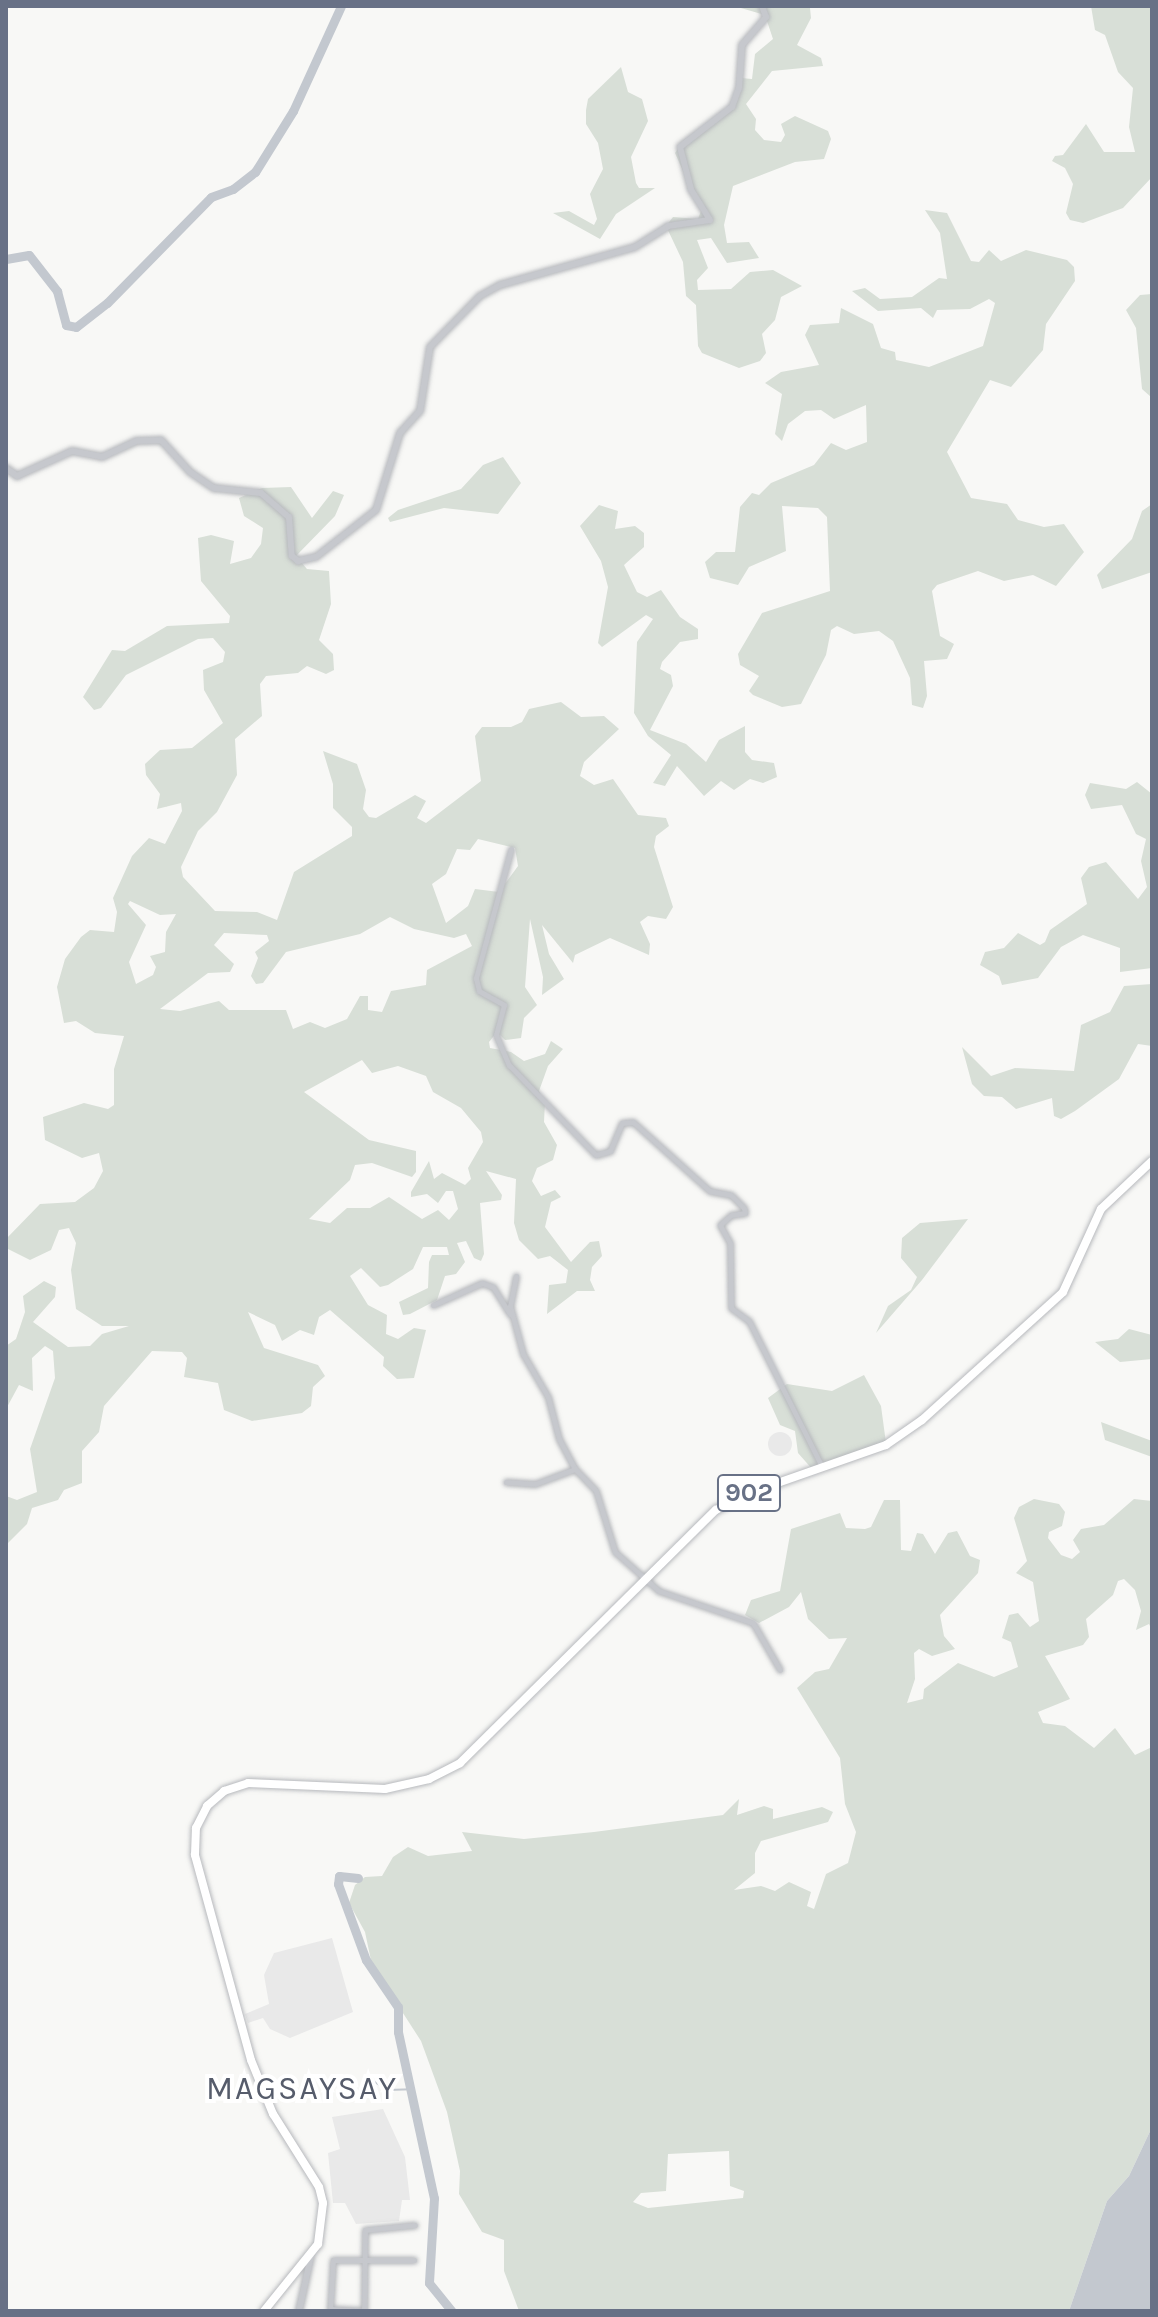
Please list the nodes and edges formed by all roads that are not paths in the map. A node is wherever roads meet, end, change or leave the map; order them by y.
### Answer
1 (762, 6) edge
2 (6, 468) edge
3 (511, 849) dead end
4 (1152, 1161) edge
5 (516, 1276) dead end
6 (433, 1305) dead end
7 (512, 1318) junction
8 (822, 1467) junction
9 (575, 1469) junction
10 (506, 1482) dead end
11 (645, 1580) junction
12 (780, 1670) dead end
13 (415, 2225) dead end
14 (311, 2254) junction
15 (364, 2259) junction
16 (414, 2260) dead end
17 (330, 2310) edge
18 (264, 2311) edge
19 (299, 2311) edge
20 (364, 2311) edge

1 - 2 street
3 - 8 street
4 - 8 highway, 902
5 - 7 street
6 - 7 street
7 - 9 street
8 - 11 highway, 902
9 - 10 street
9 - 11 street
11 - 12 street
11 - 14 highway, 902
13 - 15 street
14 - 18 highway
14 - 19 street
15 - 16 street
15 - 17 street
15 - 20 street
17 - 20 street

